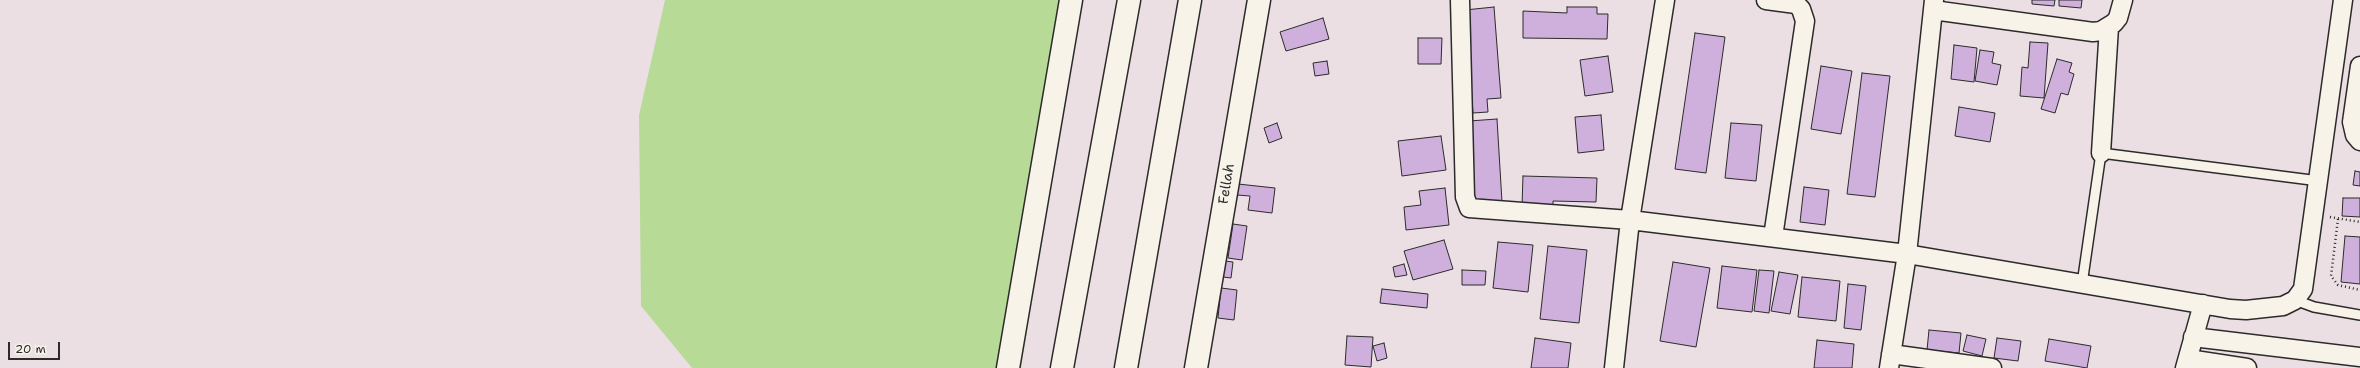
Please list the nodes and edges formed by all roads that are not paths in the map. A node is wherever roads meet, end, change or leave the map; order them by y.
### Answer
1 (1071, 0) edge
2 (1129, 0) edge
3 (1190, 0) edge
4 (1259, 0) edge
5 (1460, 0) edge
6 (1665, 0) edge
7 (1766, 0) edge
8 (2123, 0) edge
9 (2343, 0) edge
10 (1933, 5) edge
11 (2109, 27) junction
12 (2360, 66) edge
13 (2360, 141) edge
14 (2101, 152) junction
15 (2319, 180) junction
16 (1630, 220) junction
17 (1773, 238) junction
18 (1907, 254) junction
19 (2082, 284) junction
20 (2295, 300) junction
21 (2203, 304) junction
22 (2360, 315) edge
23 (2193, 337) junction
24 (2360, 357) edge
25 (1890, 361) edge
26 (1919, 363) edge
27 (2187, 364) edge
28 (1008, 368) edge
29 (1062, 368) edge
30 (1126, 368) edge
31 (1196, 368) edge
32 (1614, 368) edge
33 (1992, 368) edge
34 (2247, 368) edge

1 - 28 main road
2 - 29 main road
3 - 30 main road
4 - 31 main road, Fellah
5 - 16 street
6 - 16 street
7 - 17 street
8 - 11 street
9 - 15 street
10 - 11 street
10 - 18 street
11 - 14 street
12 - 13 street
14 - 15 lane
14 - 19 lane
15 - 20 street
16 - 17 street
16 - 32 street
17 - 18 street
18 - 19 street
18 - 25 street
19 - 21 street
20 - 21 street
20 - 22 lane
21 - 23 street
23 - 24 street
23 - 27 street
25 - 26 street
26 - 33 street
27 - 34 street

